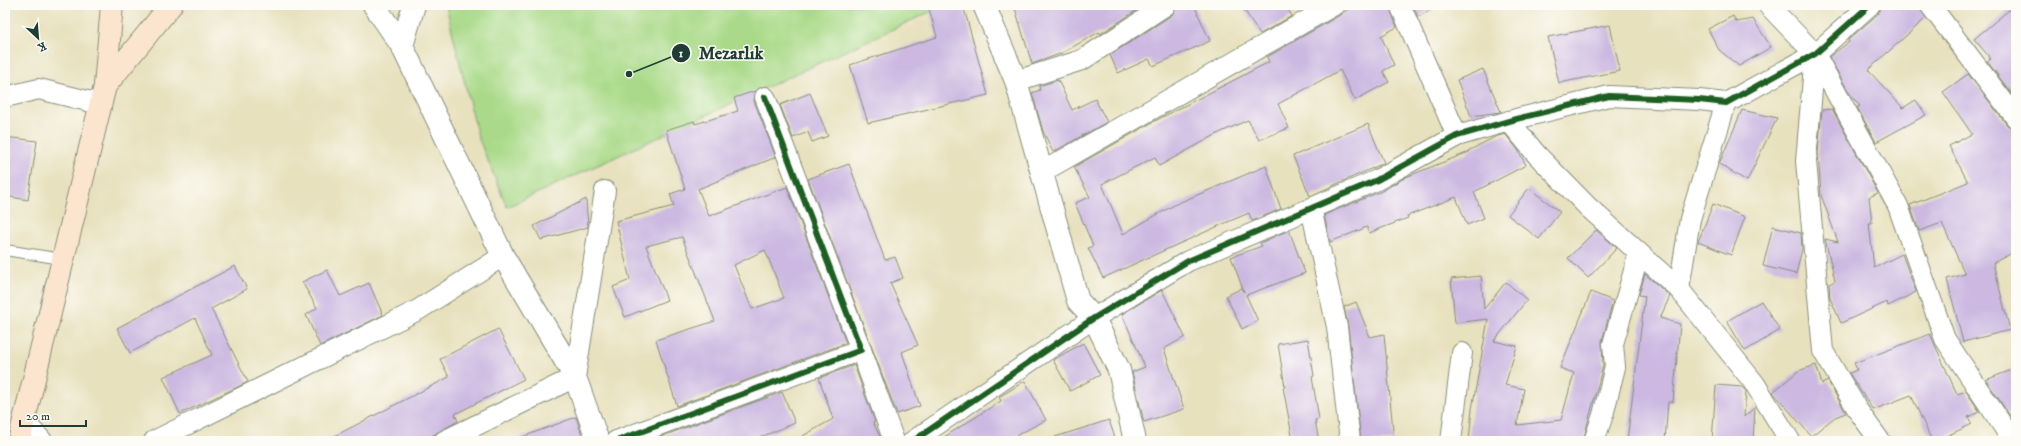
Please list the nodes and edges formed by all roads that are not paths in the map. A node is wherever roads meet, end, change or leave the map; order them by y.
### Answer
1 (112, 5) edge
2 (171, 5) edge
3 (374, 5) edge
4 (414, 5) edge
5 (984, 5) edge
6 (1166, 5) edge
7 (1334, 5) edge
8 (1400, 5) edge
9 (1768, 5) edge
10 (1870, 5) edge
11 (1930, 5) edge
12 (402, 46) junction
13 (1815, 54) junction
14 (1016, 81) junction
15 (103, 95) junction
16 (5, 97) edge
17 (765, 97) dead end
18 (1726, 103) junction
19 (2016, 118) edge
20 (1509, 121) junction
21 (1457, 136) junction
22 (1042, 172) junction
23 (605, 191) dead end
24 (1311, 208) junction
25 (5, 250) edge
26 (1639, 253) junction
27 (503, 256) junction
28 (62, 259) junction
29 (1679, 289) junction
30 (1094, 318) junction
31 (861, 350) junction
32 (1462, 353) dead end
33 (575, 377) junction
34 (1777, 420) junction
35 (21, 432) edge
36 (41, 441) edge
37 (154, 441) edge
38 (444, 441) edge
39 (598, 441) edge
40 (616, 441) edge
41 (894, 441) edge
42 (913, 441) edge
43 (1135, 441) edge
44 (1350, 441) edge
45 (1451, 441) edge
46 (1594, 441) edge
47 (1770, 441) edge
48 (1790, 441) edge
49 (1880, 441) edge
50 (2013, 441) edge

1 - 15 main road
2 - 15 main road
3 - 12 street
4 - 12 street
5 - 14 street
6 - 14 street
7 - 22 street
8 - 21 street
9 - 13 street
10 - 13 street
11 - 19 street
12 - 27 street
13 - 18 street
13 - 49 street
13 - 50 street
14 - 22 street
15 - 16 street
15 - 28 main road
17 - 31 street
18 - 20 street
18 - 29 street
20 - 21 street
20 - 26 street
21 - 24 street
22 - 30 street
23 - 33 street
24 - 30 street
24 - 44 street
25 - 28 lane
26 - 29 street
26 - 46 street
27 - 33 street
27 - 37 street
28 - 35 main road
29 - 34 street
30 - 42 street
30 - 43 street
31 - 40 street
31 - 41 street
32 - 45 street
33 - 38 street
33 - 39 street
34 - 47 street
34 - 48 street
35 - 36 street

